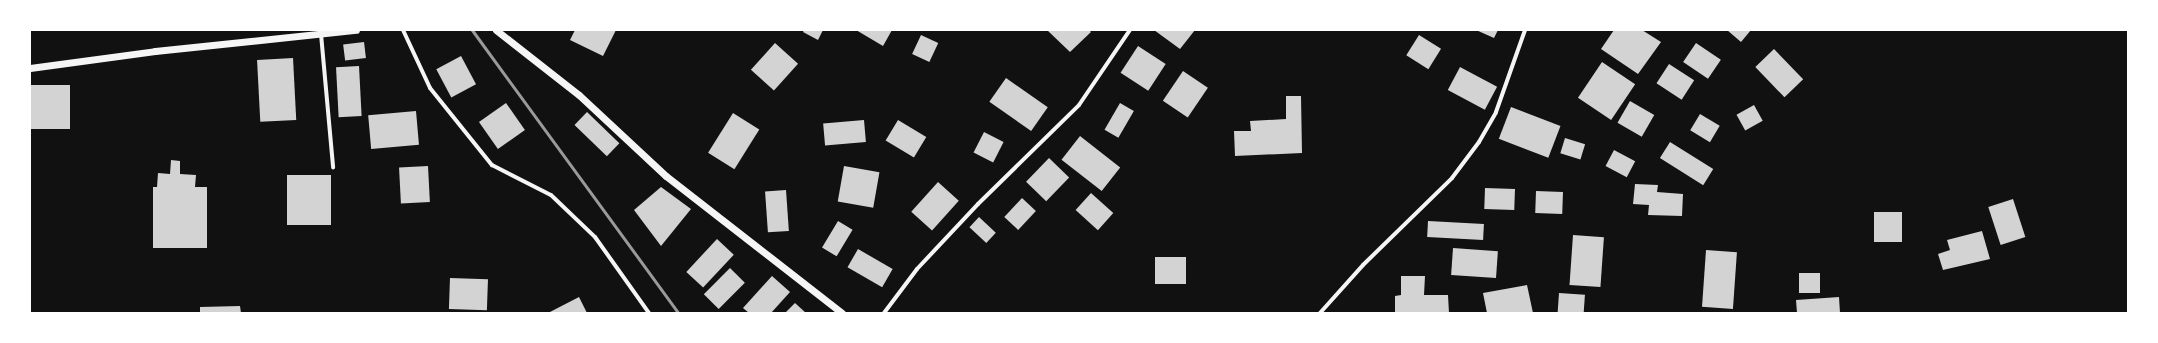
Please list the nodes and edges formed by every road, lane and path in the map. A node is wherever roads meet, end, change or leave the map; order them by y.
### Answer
1 (356, 30) edge
2 (403, 30) edge
3 (496, 30) edge
4 (1130, 30) edge
5 (1525, 30) edge
6 (321, 34) junction
7 (30, 68) edge
8 (333, 167) dead end
9 (649, 313) edge
10 (842, 313) edge
11 (884, 313) edge
12 (1320, 313) edge

1 - 6 street
2 - 9 street
3 - 10 street
4 - 11 street
5 - 12 street
6 - 7 street
6 - 8 street

